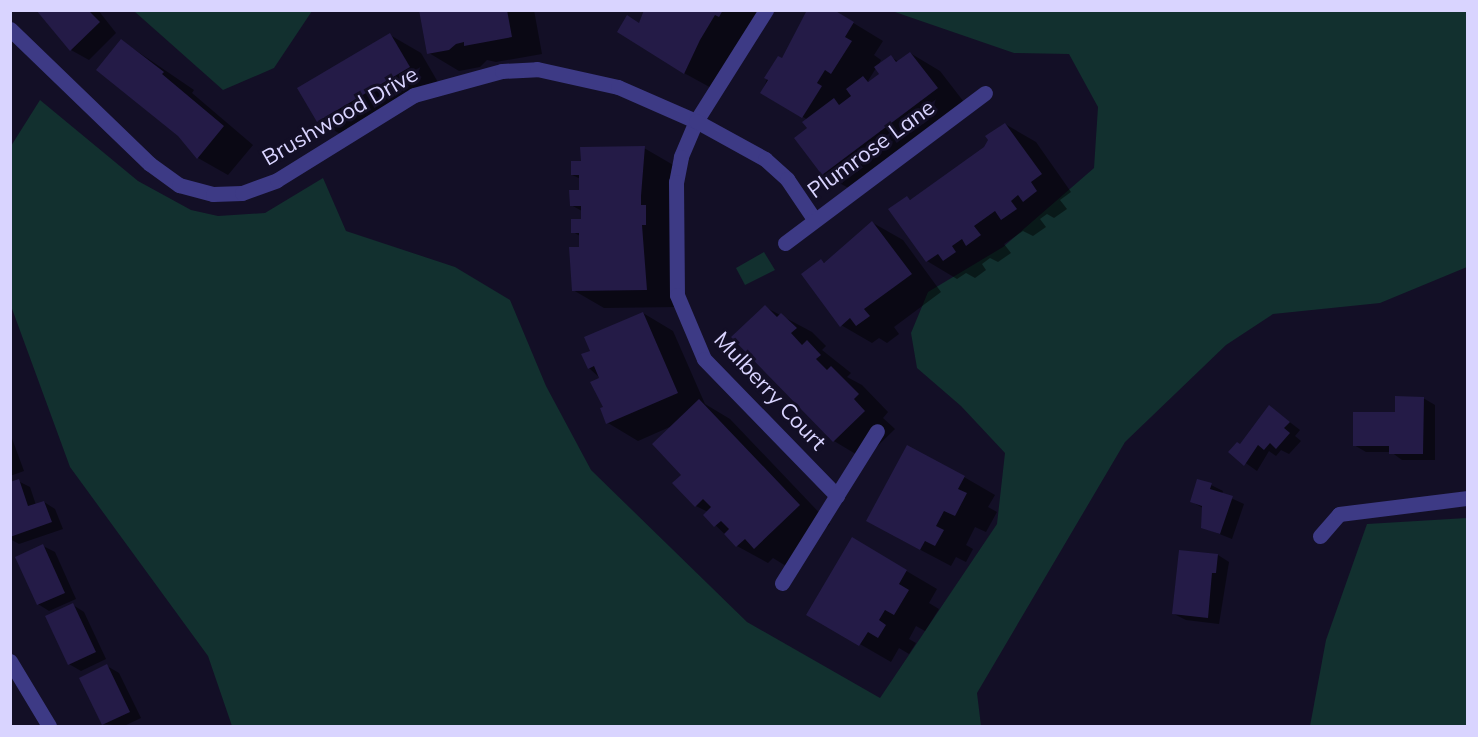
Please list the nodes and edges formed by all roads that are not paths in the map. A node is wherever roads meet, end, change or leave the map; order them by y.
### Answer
1 (766, 10) edge
2 (10, 29) edge
3 (985, 93) dead end
4 (696, 121) junction
5 (814, 219) junction
6 (785, 243) dead end
7 (877, 431) dead end
8 (837, 496) junction
9 (1467, 498) edge
10 (1320, 536) dead end
11 (782, 583) dead end
12 (10, 662) edge
13 (49, 726) edge

1 - 4 street, Mulberry Court
2 - 4 street, Brushwood Drive
3 - 5 street, Plumrose Lane
4 - 5 street, Brushwood Drive
4 - 8 street, Mulberry Court
5 - 6 street, Plumrose Lane
7 - 8 street
8 - 11 street
9 - 10 street
12 - 13 street

